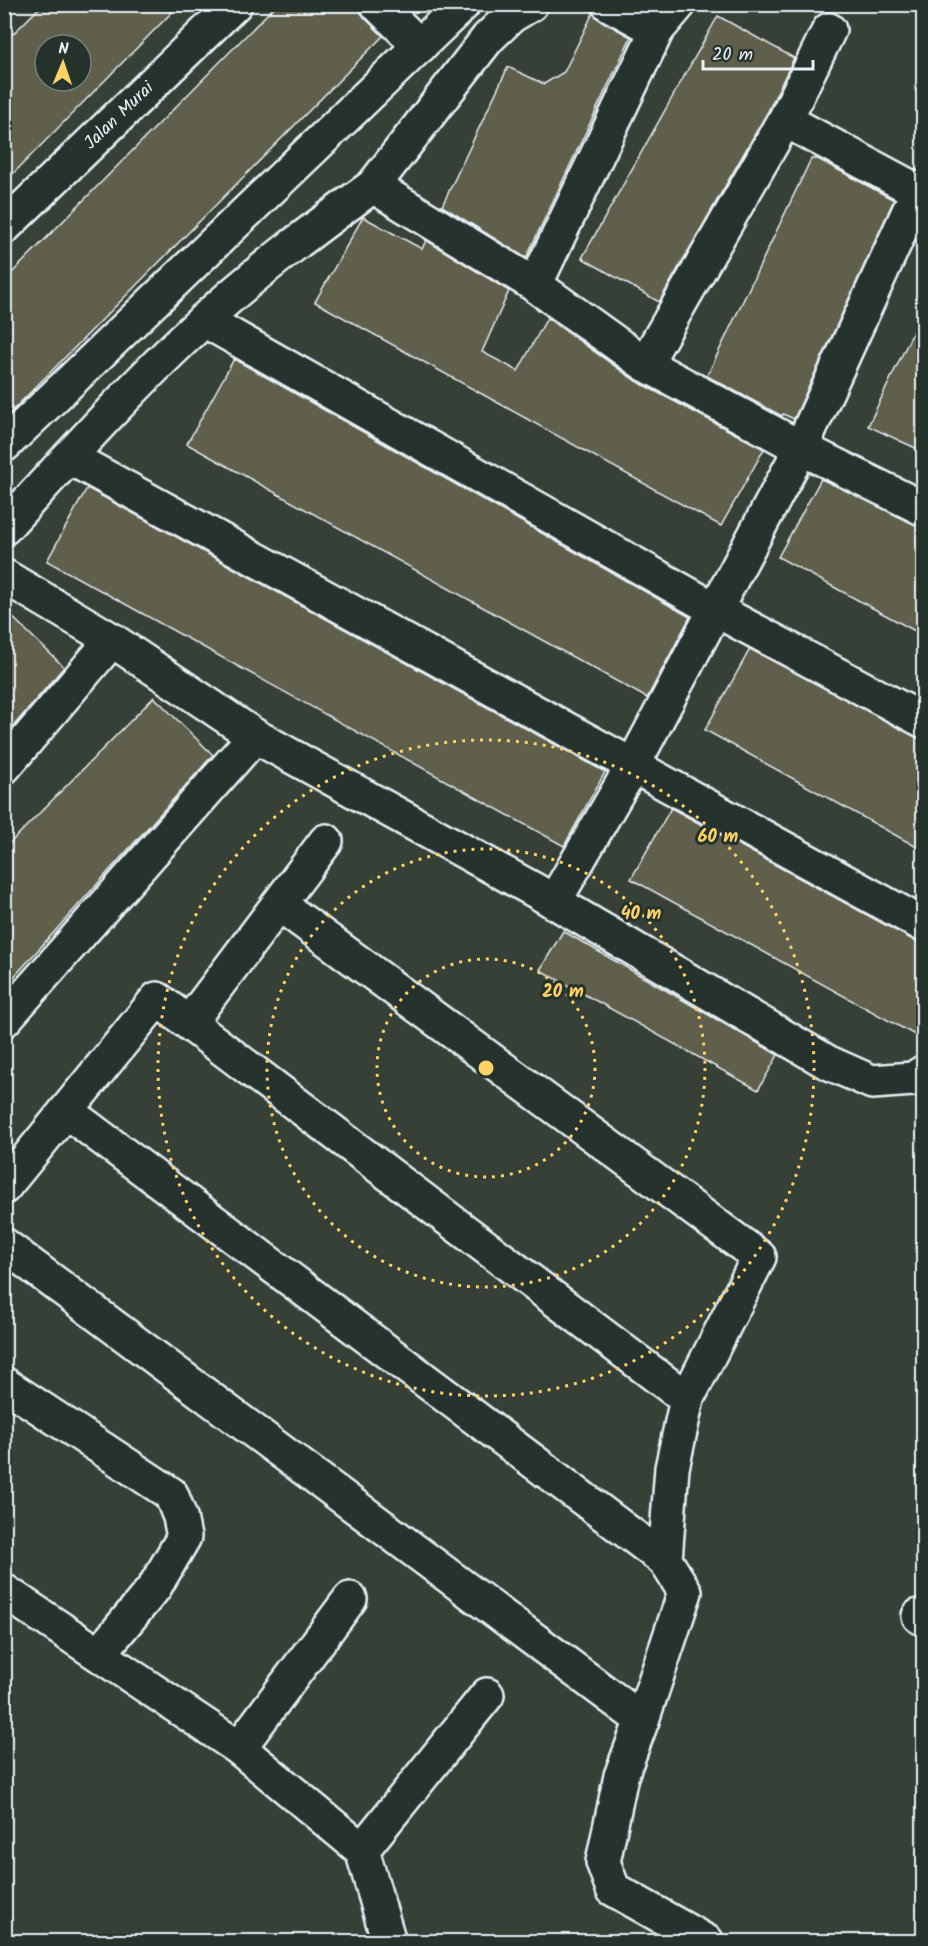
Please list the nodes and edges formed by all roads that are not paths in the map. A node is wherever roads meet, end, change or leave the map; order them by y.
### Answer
1 (235, 4) edge
2 (377, 4) edge
3 (463, 4) edge
4 (531, 4) edge
5 (609, 4) edge
6 (679, 4) edge
7 (657, 30) junction
8 (830, 30) dead end
9 (420, 46) junction
10 (784, 120) junction
11 (373, 186) junction
12 (4, 227) edge
13 (536, 285) junction
14 (204, 320) junction
15 (645, 364) junction
16 (4, 445) edge
17 (801, 448) junction
18 (69, 457) junction
19 (924, 509) edge
20 (4, 528) edge
21 (4, 576) edge
22 (716, 610) junction
23 (112, 640) junction
24 (924, 721) edge
25 (255, 736) junction
26 (4, 767) edge
27 (632, 767) junction
28 (326, 841) dead end
29 (554, 902) junction
30 (279, 904) junction
31 (924, 925) edge
32 (4, 1020) edge
33 (189, 1023) junction
34 (924, 1072) edge
35 (66, 1111) junction
36 (4, 1187) edge
37 (4, 1245) edge
38 (4, 1384) edge
39 (687, 1399) junction
40 (665, 1560) junction
41 (4, 1591) edge
42 (350, 1599) dead end
43 (99, 1654) junction
44 (488, 1695) dead end
45 (642, 1720) junction
46 (239, 1748) junction
47 (362, 1850) junction
48 (388, 1941) edge
49 (707, 1941) edge

1 - 12 street, Jalan Murai
2 - 9 street
3 - 9 street
4 - 11 street
5 - 7 street
6 - 7 street
7 - 13 street
8 - 10 street
9 - 16 street
10 - 15 street
10 - 17 street
11 - 13 street
11 - 14 street
13 - 15 street
14 - 18 street
14 - 22 street
15 - 17 street
17 - 19 street
17 - 22 street
18 - 20 street
18 - 27 street
21 - 23 street
22 - 24 street
22 - 27 street
23 - 25 street
23 - 26 street
25 - 29 street
25 - 32 street
27 - 29 street
27 - 31 street
28 - 30 street
29 - 34 street
30 - 33 street
30 - 39 street
33 - 35 street
33 - 39 street
35 - 36 street
35 - 40 street
37 - 45 street
38 - 43 street
39 - 40 street
40 - 45 street
41 - 43 street
42 - 46 street
43 - 46 street
44 - 47 street
45 - 49 street
46 - 47 street
47 - 48 street

